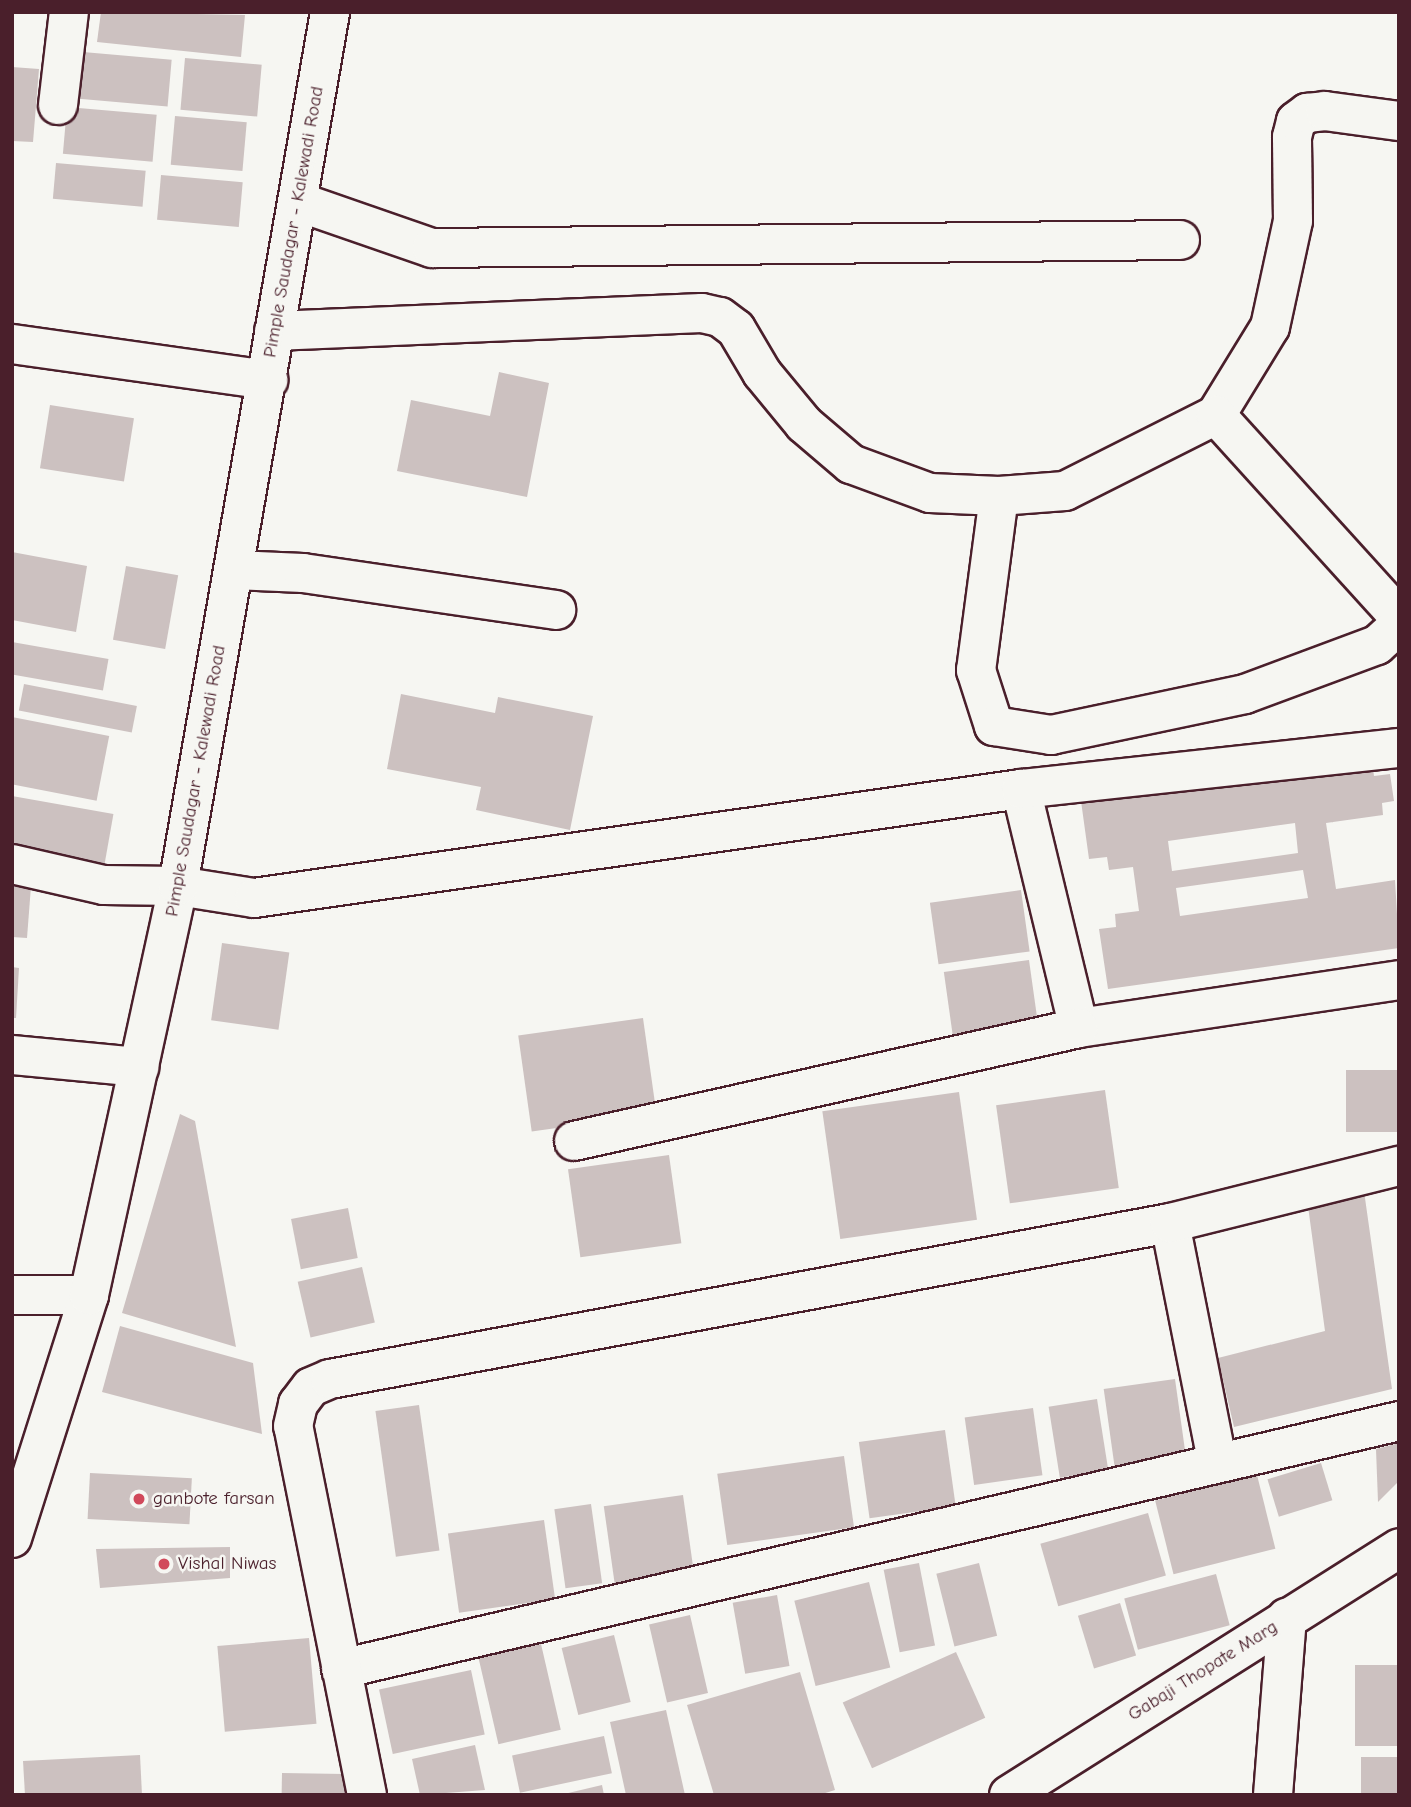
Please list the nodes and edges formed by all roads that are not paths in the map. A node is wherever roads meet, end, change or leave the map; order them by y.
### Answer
1 (69, 12) edge
2 (330, 12) edge
3 (58, 105) dead end
4 (1399, 121) edge
5 (299, 202) junction
6 (1180, 240) dead end
7 (274, 331) junction
8 (12, 344) edge
9 (268, 380) junction
10 (1216, 415) junction
11 (999, 496) junction
12 (234, 570) junction
13 (556, 610) dead end
14 (1399, 617) edge
15 (1399, 625) edge
16 (1399, 748) edge
17 (1021, 789) junction
18 (12, 864) edge
19 (178, 886) junction
20 (1399, 980) edge
21 (1079, 1028) junction
22 (12, 1055) edge
23 (139, 1067) junction
24 (574, 1141) dead end
25 (1399, 1166) edge
26 (1170, 1223) junction
27 (12, 1295) edge
28 (89, 1295) junction
29 (1399, 1421) edge
30 (1217, 1461) junction
31 (12, 1538) edge
32 (1399, 1548) edge
33 (1287, 1618) junction
34 (341, 1669) junction
35 (368, 1795) edge
36 (1009, 1795) edge
37 (1273, 1795) edge

1 - 3 street
2 - 5 street, Pimple Saudagar - Kalewadi Road
4 - 10 street
5 - 6 street
5 - 7 street, Pimple Saudagar - Kalewadi Road
7 - 9 street, Pimple Saudagar - Kalewadi Road
7 - 11 street
8 - 9 street
9 - 12 street, Pimple Saudagar - Kalewadi Road
10 - 11 street
10 - 14 street
11 - 15 street
12 - 13 street
12 - 19 street, Pimple Saudagar - Kalewadi Road
16 - 17 street
17 - 19 street
17 - 21 street
18 - 19 street
19 - 23 street, Pimple Saudagar - Kalewadi Road
20 - 21 street
21 - 24 street
22 - 23 street
23 - 28 street, Pimple Saudagar - Kalewadi Road
25 - 26 street
26 - 30 street
26 - 34 street
27 - 28 street
28 - 31 street, Pimple Saudagar - Kalewadi Road
29 - 30 street
30 - 34 street
32 - 33 street, Gabaji Thopate Marg
33 - 36 street, Gabaji Thopate Marg
33 - 37 street
34 - 35 street

